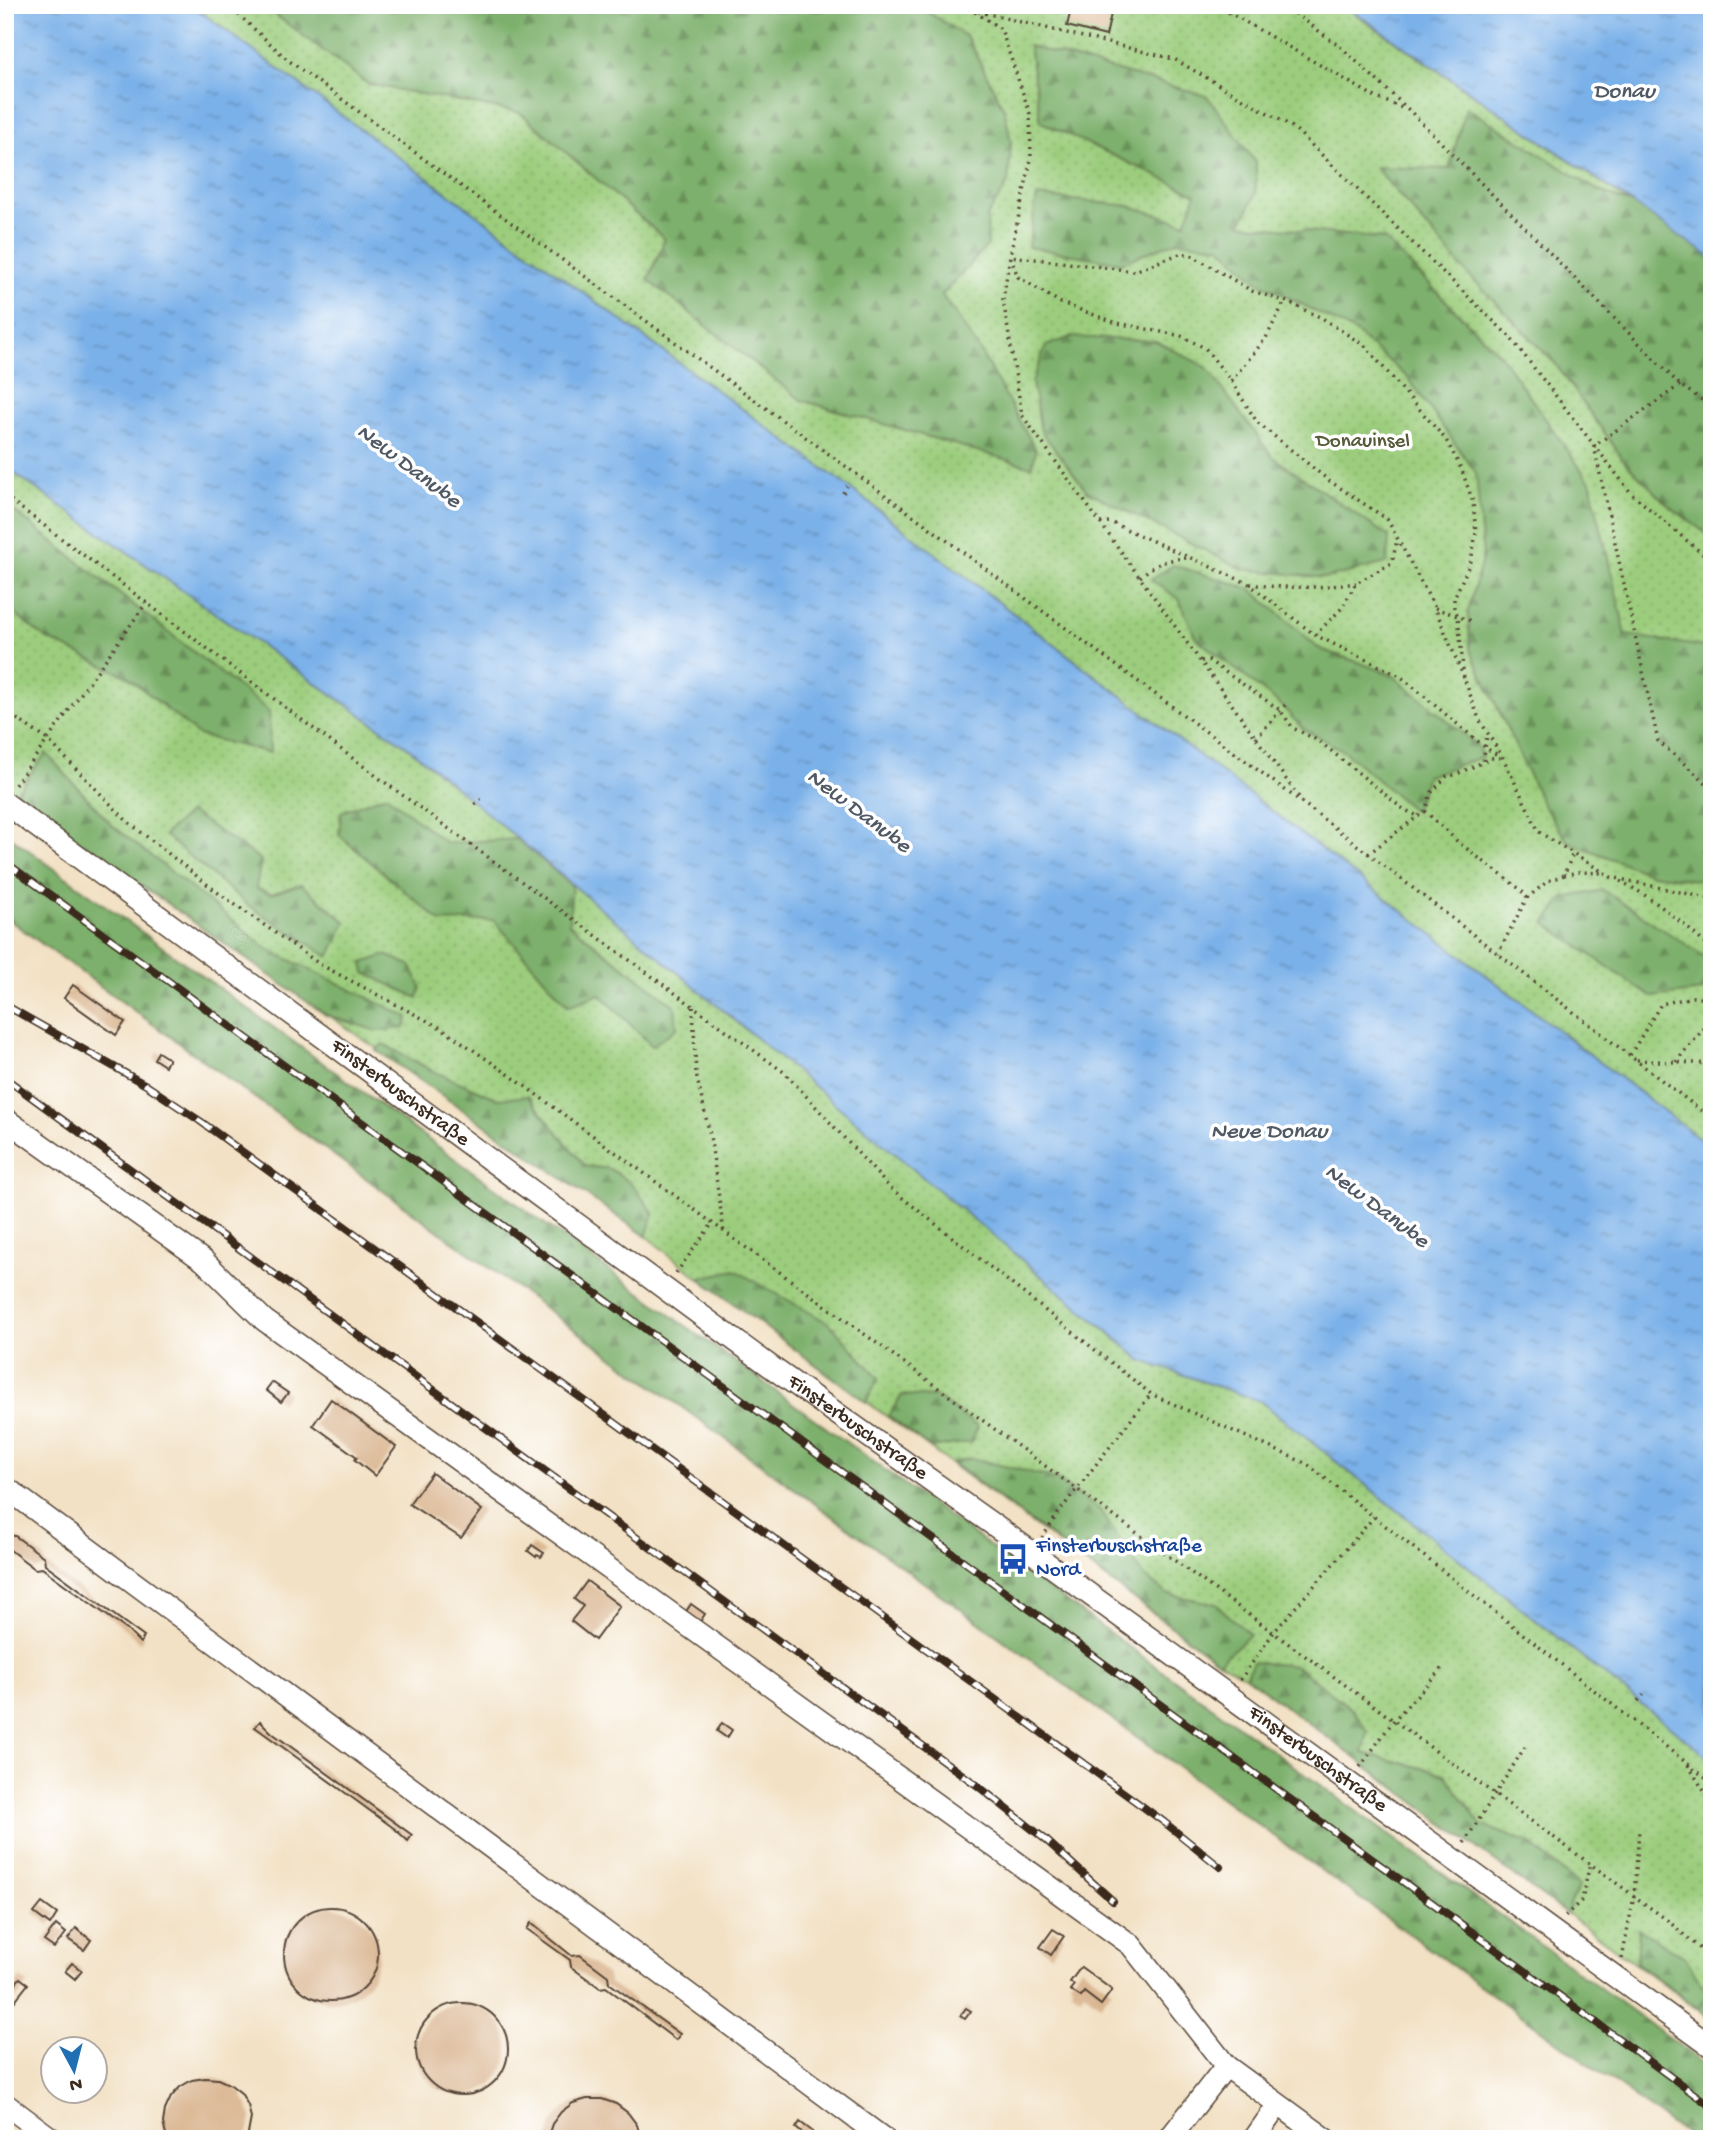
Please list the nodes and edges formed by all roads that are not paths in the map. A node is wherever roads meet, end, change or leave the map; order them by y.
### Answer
1 (8, 798) edge
2 (5, 1119) edge
3 (5, 1487) edge
4 (1712, 2047) edge
5 (1226, 2066) junction
6 (5, 2105) edge
7 (1278, 2105) junction
8 (52, 2139) edge
9 (884, 2139) edge
10 (1169, 2139) edge
11 (1254, 2139) edge
12 (1326, 2139) edge

1 - 4 street, Finsterbuschstraße
2 - 5 street
3 - 9 street
5 - 7 street
5 - 10 street
6 - 8 street
7 - 11 street
7 - 12 street

